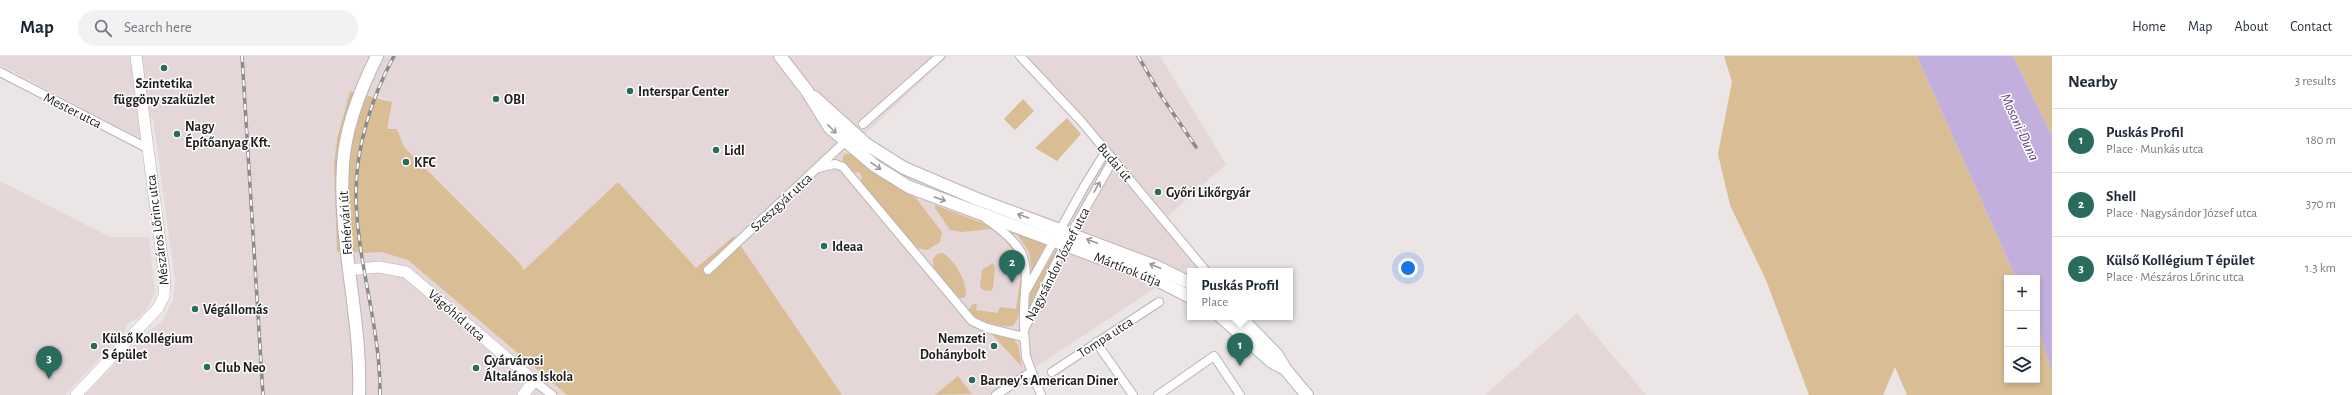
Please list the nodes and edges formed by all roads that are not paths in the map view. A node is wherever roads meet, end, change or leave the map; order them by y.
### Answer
1 (136, 56) edge
2 (377, 56) edge
3 (780, 56) edge
4 (940, 56) edge
5 (1020, 56) edge
6 (0, 72) edge
7 (863, 124) dead end
8 (849, 138) junction
9 (147, 148) junction
10 (1106, 150) junction
11 (1113, 160) junction
12 (818, 168) junction
13 (972, 210) junction
14 (1063, 236) junction
15 (1204, 268) edge
16 (349, 270) junction
17 (708, 270) dead end
18 (1187, 282) edge
19 (1026, 291) junction
20 (1187, 295) edge
21 (1158, 302) dead end
22 (1223, 320) edge
23 (1243, 320) edge
24 (1024, 333) junction
25 (1096, 342) junction
26 (1286, 370) junction
27 (1030, 372) junction
28 (1052, 372) dead end
29 (534, 381) junction
30 (1006, 392) edge
31 (76, 395) edge
32 (359, 395) edge
33 (523, 395) edge
34 (552, 395) edge
35 (996, 395) edge
36 (1041, 395) edge
37 (1133, 395) edge
38 (1158, 395) edge
39 (1240, 395) edge
40 (1307, 395) edge

1 - 9 street, Mészáros Lőrinc utca
2 - 16 main road, Fehérvári út
3 - 8 main road
4 - 7 street
5 - 10 street, Budai út
6 - 9 street, Mester utca
8 - 12 street, Szeszgyár utca
8 -> 13 main road
14 -> 8 main road
9 - 31 street, Mészáros Lőrinc utca
10 - 11 street, Budai út
10 - 14 street
14 -> 11 street, Nagysándor József utca
11 - 15 street, Budai út
12 - 17 street, Szeszgyár utca
12 - 24 street
13 - 14 main road
13 - 19 street
18 -> 14 main road, Mártírok útja
14 - 19 street
14 - 20 main road, Mártírok útja
14 - 24 street, Nagysándor József utca
16 - 29 street, Vágóhíd utca
16 - 32 main road, Fehérvári út
19 - 24 street
21 - 25 street, Tompa utca
22 - 26 main road
23 - 26 main road
24 - 27 street, Nagysándor József utca
25 - 28 street, Tompa utca
25 - 37 street
26 - 40 main road
27 - 30 street
27 - 36 street, Nagysándor József utca
29 - 33 street
29 - 34 street, Vágóhíd utca
30 - 35 street
38 - 39 street

